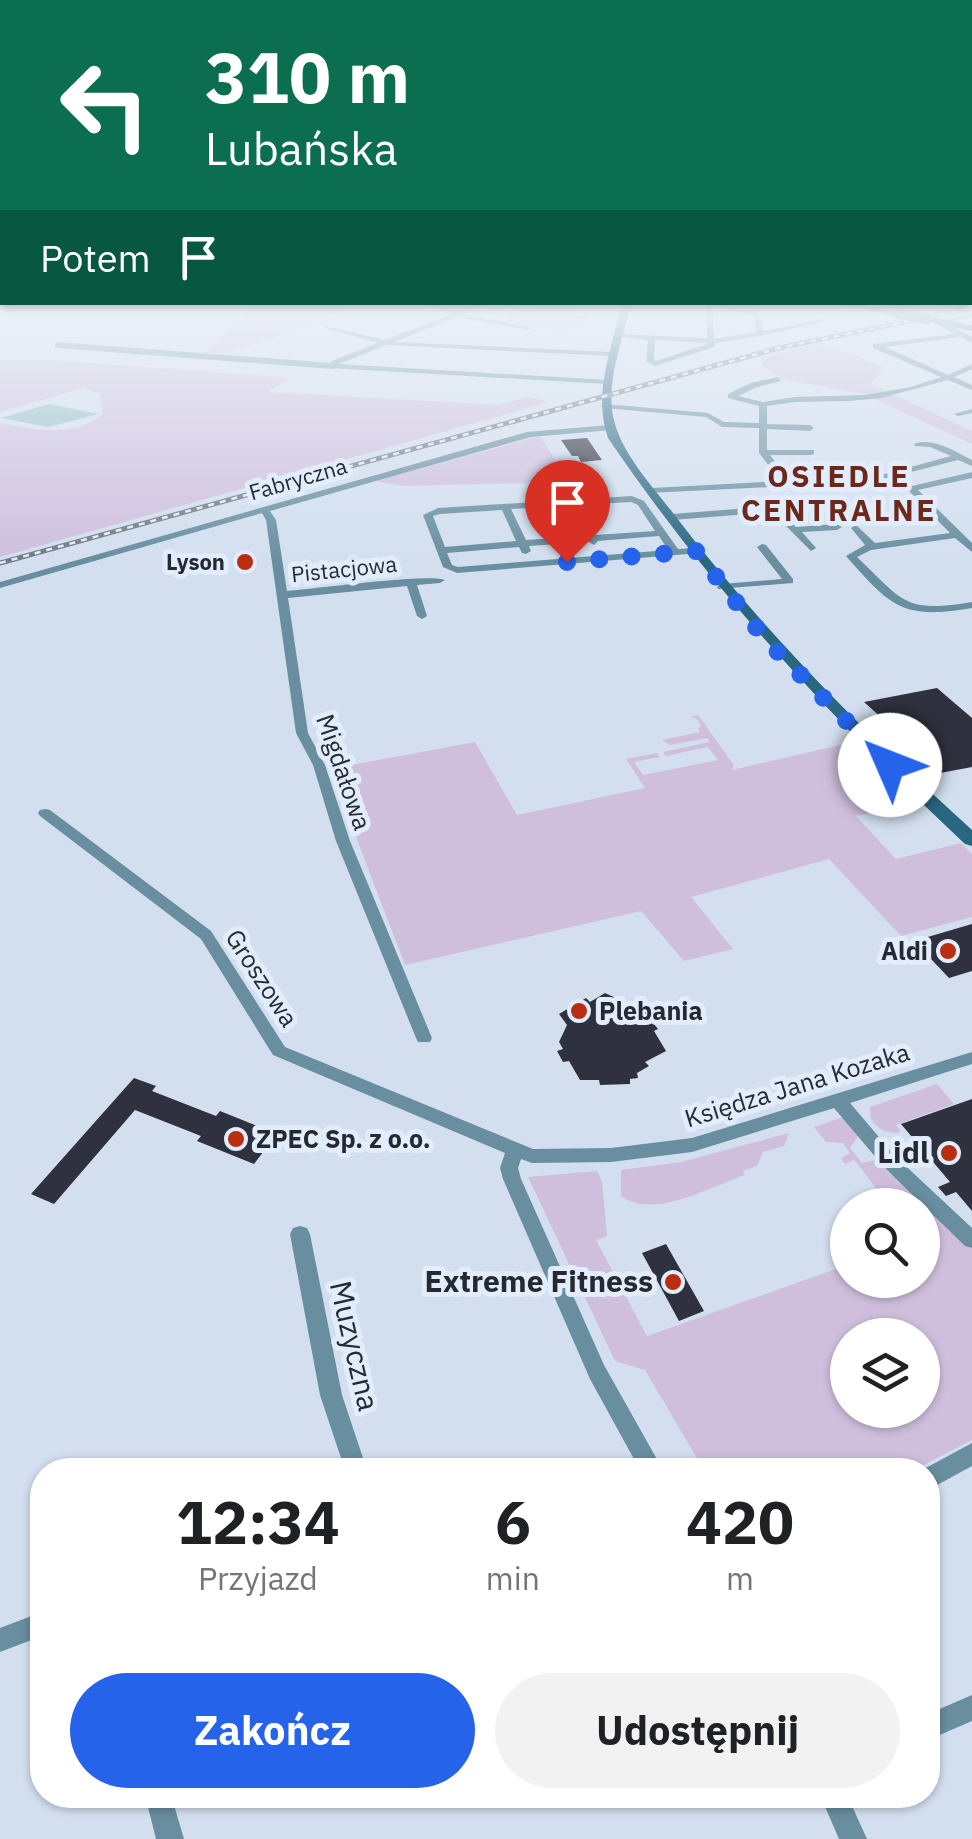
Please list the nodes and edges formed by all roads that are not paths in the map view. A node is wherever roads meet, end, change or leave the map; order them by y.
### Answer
1 (606, 389) edge
2 (745, 389) edge
3 (901, 389) edge
4 (763, 405) junction
5 (604, 406) junction
6 (972, 410) edge
7 (958, 414) dead end
8 (761, 426) junction
9 (609, 428) junction
10 (810, 428) dead end
11 (921, 431) dead end
12 (918, 444) dead end
13 (931, 444) junction
14 (811, 452) dead end
15 (763, 453) junction
16 (958, 458) junction
17 (972, 463) edge
18 (972, 475) edge
19 (874, 479) junction
20 (788, 483) junction
21 (912, 489) junction
22 (652, 491) junction
23 (571, 502) junction
24 (505, 506) junction
25 (264, 510) junction
26 (672, 516) junction
27 (837, 527) dead end
28 (856, 528) dead end
29 (794, 530) junction
30 (662, 533) junction
31 (954, 535) junction
32 (592, 538) junction
33 (522, 544) junction
34 (872, 546) junction
35 (762, 547) dead end
36 (810, 548) dead end
37 (972, 549) edge
38 (441, 550) junction
39 (696, 551) junction
40 (675, 553) junction
41 (603, 559) junction
42 (531, 564) junction
43 (440, 580) dead end
44 (411, 582) junction
45 (0, 585) edge
46 (722, 587) junction
47 (281, 595) junction
48 (972, 605) edge
49 (422, 616) dead end
50 (46, 814) dead end
51 (972, 840) edge
52 (424, 1038) dead end
53 (972, 1058) edge
54 (839, 1102) junction
55 (515, 1151) junction
56 (300, 1234) dead end
57 (972, 1240) edge
58 (972, 1454) edge
59 (352, 1458) edge
60 (645, 1458) edge
61 (940, 1472) edge
62 (30, 1629) edge
63 (1, 1640) edge
64 (972, 1708) edge
65 (940, 1722) edge
66 (162, 1808) edge
67 (839, 1808) edge
68 (170, 1839) edge
69 (854, 1839) edge

1 - 5 main road
2 - 4 street
3 - 4 street
4 - 8 street
5 - 8 street
5 - 9 main road
6 - 7 street
8 - 10 street
8 - 15 street
9 - 22 main road
9 - 25 street, Fabryczna
11 - 13 street
12 - 13 street
13 - 16 street
14 - 15 street
15 - 20 street
16 - 17 street
16 - 19 street
18 - 21 street
19 - 20 street
19 - 21 street
20 - 22 street
21 - 31 street
22 - 26 main road
23 - 24 street
23 - 30 street
23 - 32 street
24 - 33 street
24 - 38 street
25 - 45 street, Fabryczna
25 - 47 street, Migdałowa
26 - 29 street
26 - 39 main road
27 - 29 street
28 - 34 street
29 - 36 street
30 - 32 street
30 - 40 street
31 - 34 street
31 - 37 street
32 - 33 street
32 - 41 street
33 - 38 street
33 - 42 street
34 - 48 street
35 - 46 street
38 - 42 street
39 - 40 street
39 - 46 main road
40 - 41 street
41 - 42 street
43 - 44 street, Pistacjowa
44 - 47 street, Pistacjowa
44 - 49 street, Pistacjowa
46 - 51 main road
47 - 52 street, Migdałowa
50 - 55 street, Groszowa
53 - 54 street, Księdza Jana Kozaka
54 - 55 street, Księdza Jana Kozaka
54 - 57 street
55 - 60 street
56 - 59 street, Muzyczna
58 - 61 street
62 - 63 street
64 - 65 street
66 - 68 street
67 - 69 street

